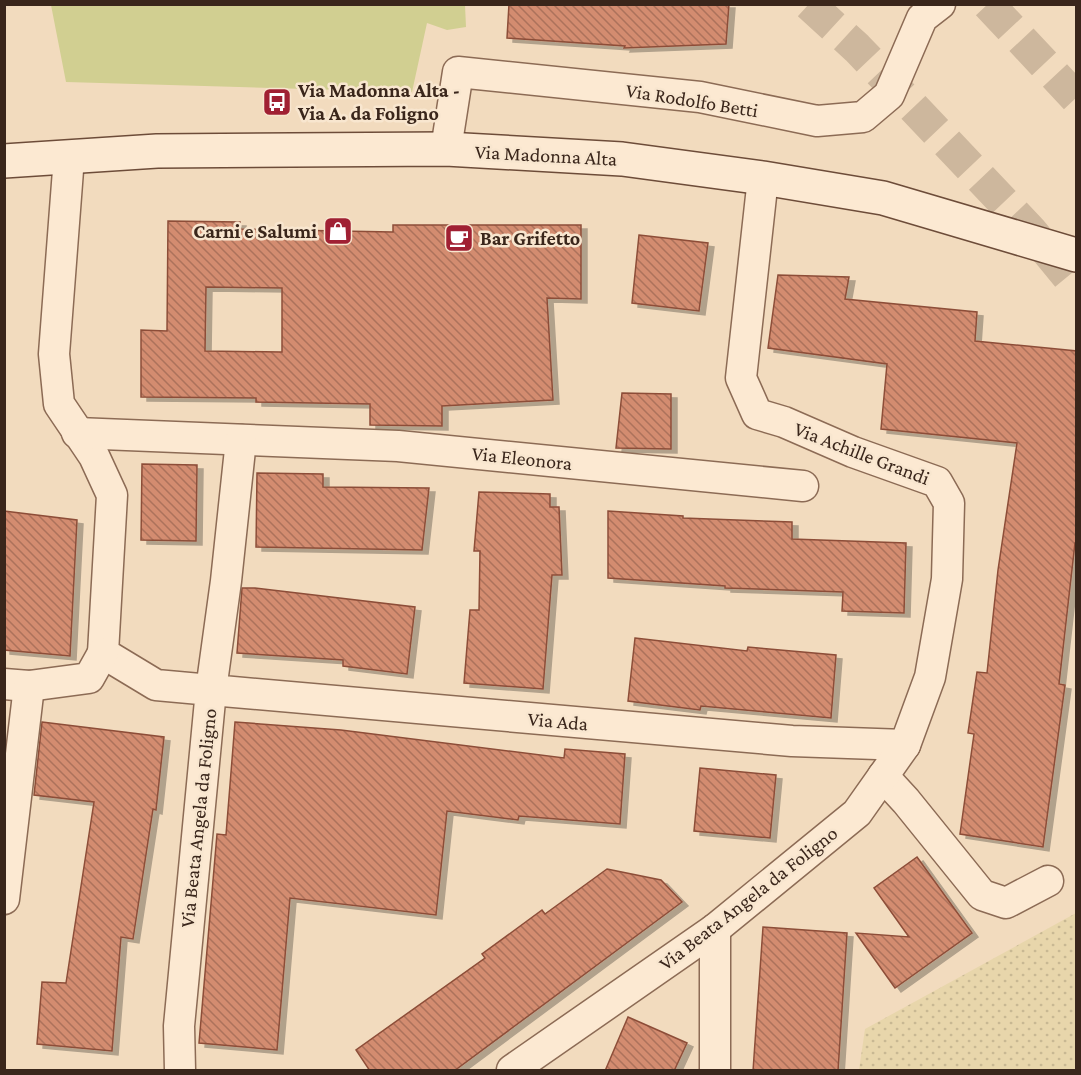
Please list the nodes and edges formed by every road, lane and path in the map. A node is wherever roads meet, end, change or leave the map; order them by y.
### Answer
1 (940, 4) edge
2 (446, 150) junction
3 (69, 157) junction
4 (4, 160) edge
5 (764, 178) junction
6 (1077, 255) edge
7 (77, 433) junction
8 (241, 440) junction
9 (803, 486) dead end
10 (103, 653) junction
11 (17, 685) edge
12 (211, 690) junction
13 (905, 745) junction
14 (883, 776) junction
15 (1048, 880) dead end
16 (4, 899) edge
17 (715, 929) junction
18 (180, 1071) edge
19 (512, 1071) edge
20 (714, 1071) edge

1 - 2 street, Via Rodolfo Betti
2 - 3 street, Via Madonna Alta
2 - 5 street, Via Madonna Alta
3 - 4 street, Via Madonna Alta
3 - 7 street
5 - 6 street, Via Madonna Alta
5 - 13 street, Via Achille Grandi
7 - 8 street, Via Eleonora
7 - 10 street
8 - 9 street, Via Eleonora
8 - 12 street
10 - 11 street
10 - 12 street, Via Beata Angela da Foligno
11 - 16 street
12 - 13 street, Via Ada
12 - 18 street, Via Beata Angela da Foligno
13 - 14 street, Via Beata Angela da Foligno
14 - 15 street
14 - 17 street, Via Beata Angela da Foligno
17 - 19 street, Via Beata Angela da Foligno
17 - 20 street

